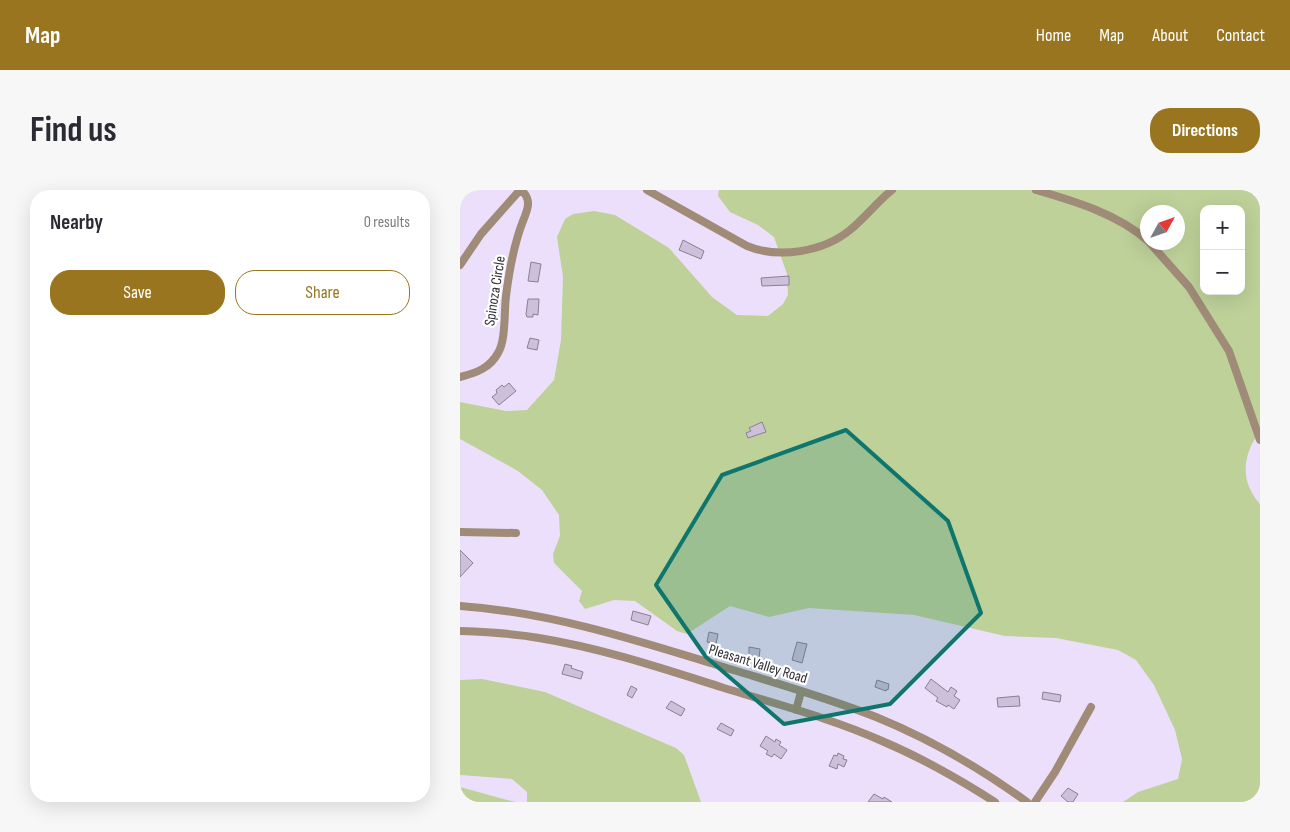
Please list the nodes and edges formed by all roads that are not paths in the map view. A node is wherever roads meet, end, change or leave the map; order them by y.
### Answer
1 (521, 190) edge
2 (647, 190) edge
3 (892, 190) edge
4 (1036, 190) edge
5 (1140, 236) edge
6 (1155, 250) edge
7 (460, 265) edge
8 (460, 377) edge
9 (1260, 440) edge
10 (460, 532) edge
11 (516, 533) dead end
12 (460, 606) edge
13 (460, 631) edge
14 (801, 692) junction
15 (1091, 707) dead end
16 (796, 710) junction
17 (995, 802) edge
18 (1027, 802) edge
19 (1035, 802) edge

1 - 7 street
1 - 8 street, Spinoza Circle
2 - 3 street
4 - 5 street
6 - 9 street
10 - 11 street
12 - 14 street, Pleasant Valley Road
13 - 16 street
14 - 16 street
14 - 18 street, Pleasant Valley Road
15 - 19 street
16 - 17 street

